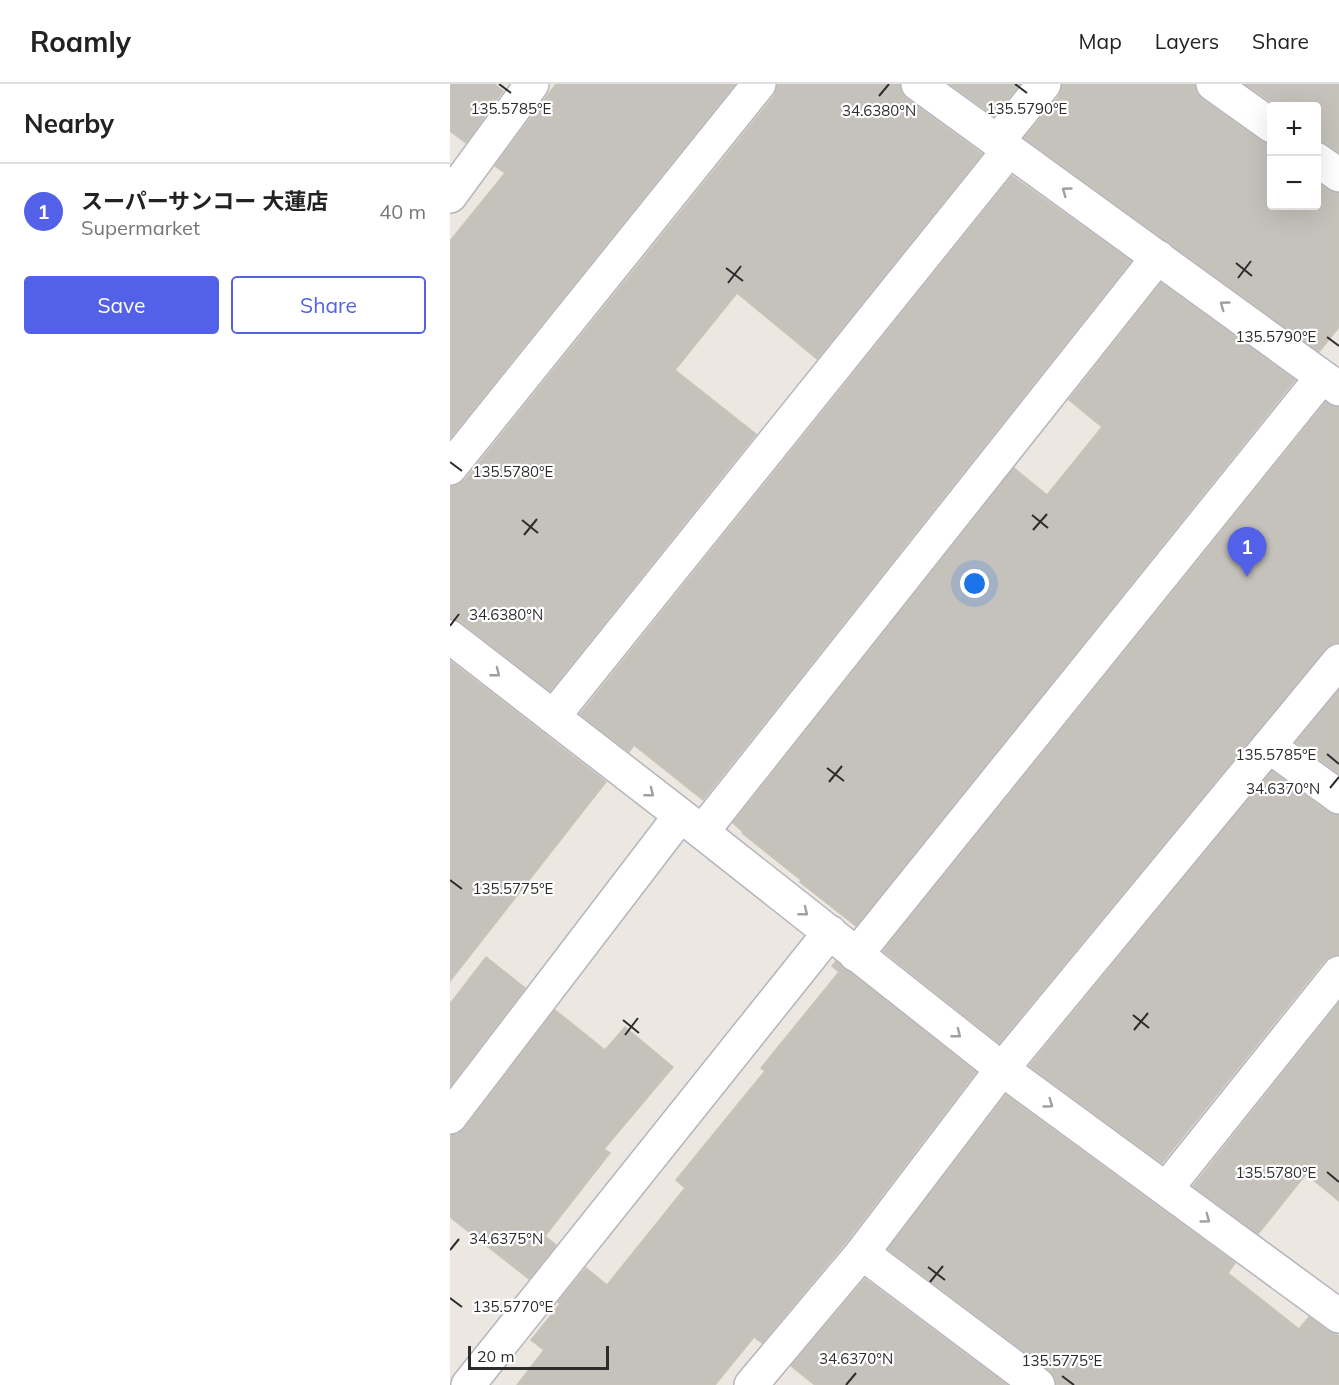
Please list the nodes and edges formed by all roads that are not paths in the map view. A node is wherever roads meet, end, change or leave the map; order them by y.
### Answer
1 (532, 84) edge
2 (759, 84) edge
3 (918, 84) edge
4 (1044, 84) edge
5 (1213, 84) edge
6 (1267, 122) edge
7 (1003, 146) junction
8 (1321, 162) edge
9 (1339, 175) edge
10 (450, 196) edge
11 (1158, 257) junction
12 (1331, 383) edge
13 (450, 468) edge
14 (450, 637) edge
15 (1339, 662) edge
16 (553, 717) junction
17 (1269, 746) junction
18 (1339, 797) edge
19 (691, 824) junction
20 (830, 932) junction
21 (856, 955) junction
22 (1339, 973) edge
23 (1002, 1069) junction
24 (450, 1117) edge
25 (1166, 1189) junction
26 (862, 1253) junction
27 (1338, 1313) edge
28 (468, 1385) edge
29 (752, 1385) edge
30 (1038, 1385) edge

1 - 10 street
2 - 13 street
3 - 7 street
4 - 7 street
5 - 6 street
11 -> 7 street
7 - 16 street
8 - 9 street
12 -> 11 street
11 - 19 street
12 - 21 street
14 -> 16 street
15 - 17 street
16 -> 19 street
17 - 18 street
17 - 23 street
19 -> 20 street
19 - 24 street
20 - 21 street
20 - 28 street
21 -> 23 street
22 - 25 street
23 -> 25 street
23 - 26 street
25 -> 27 street
26 - 29 street
26 - 30 street

